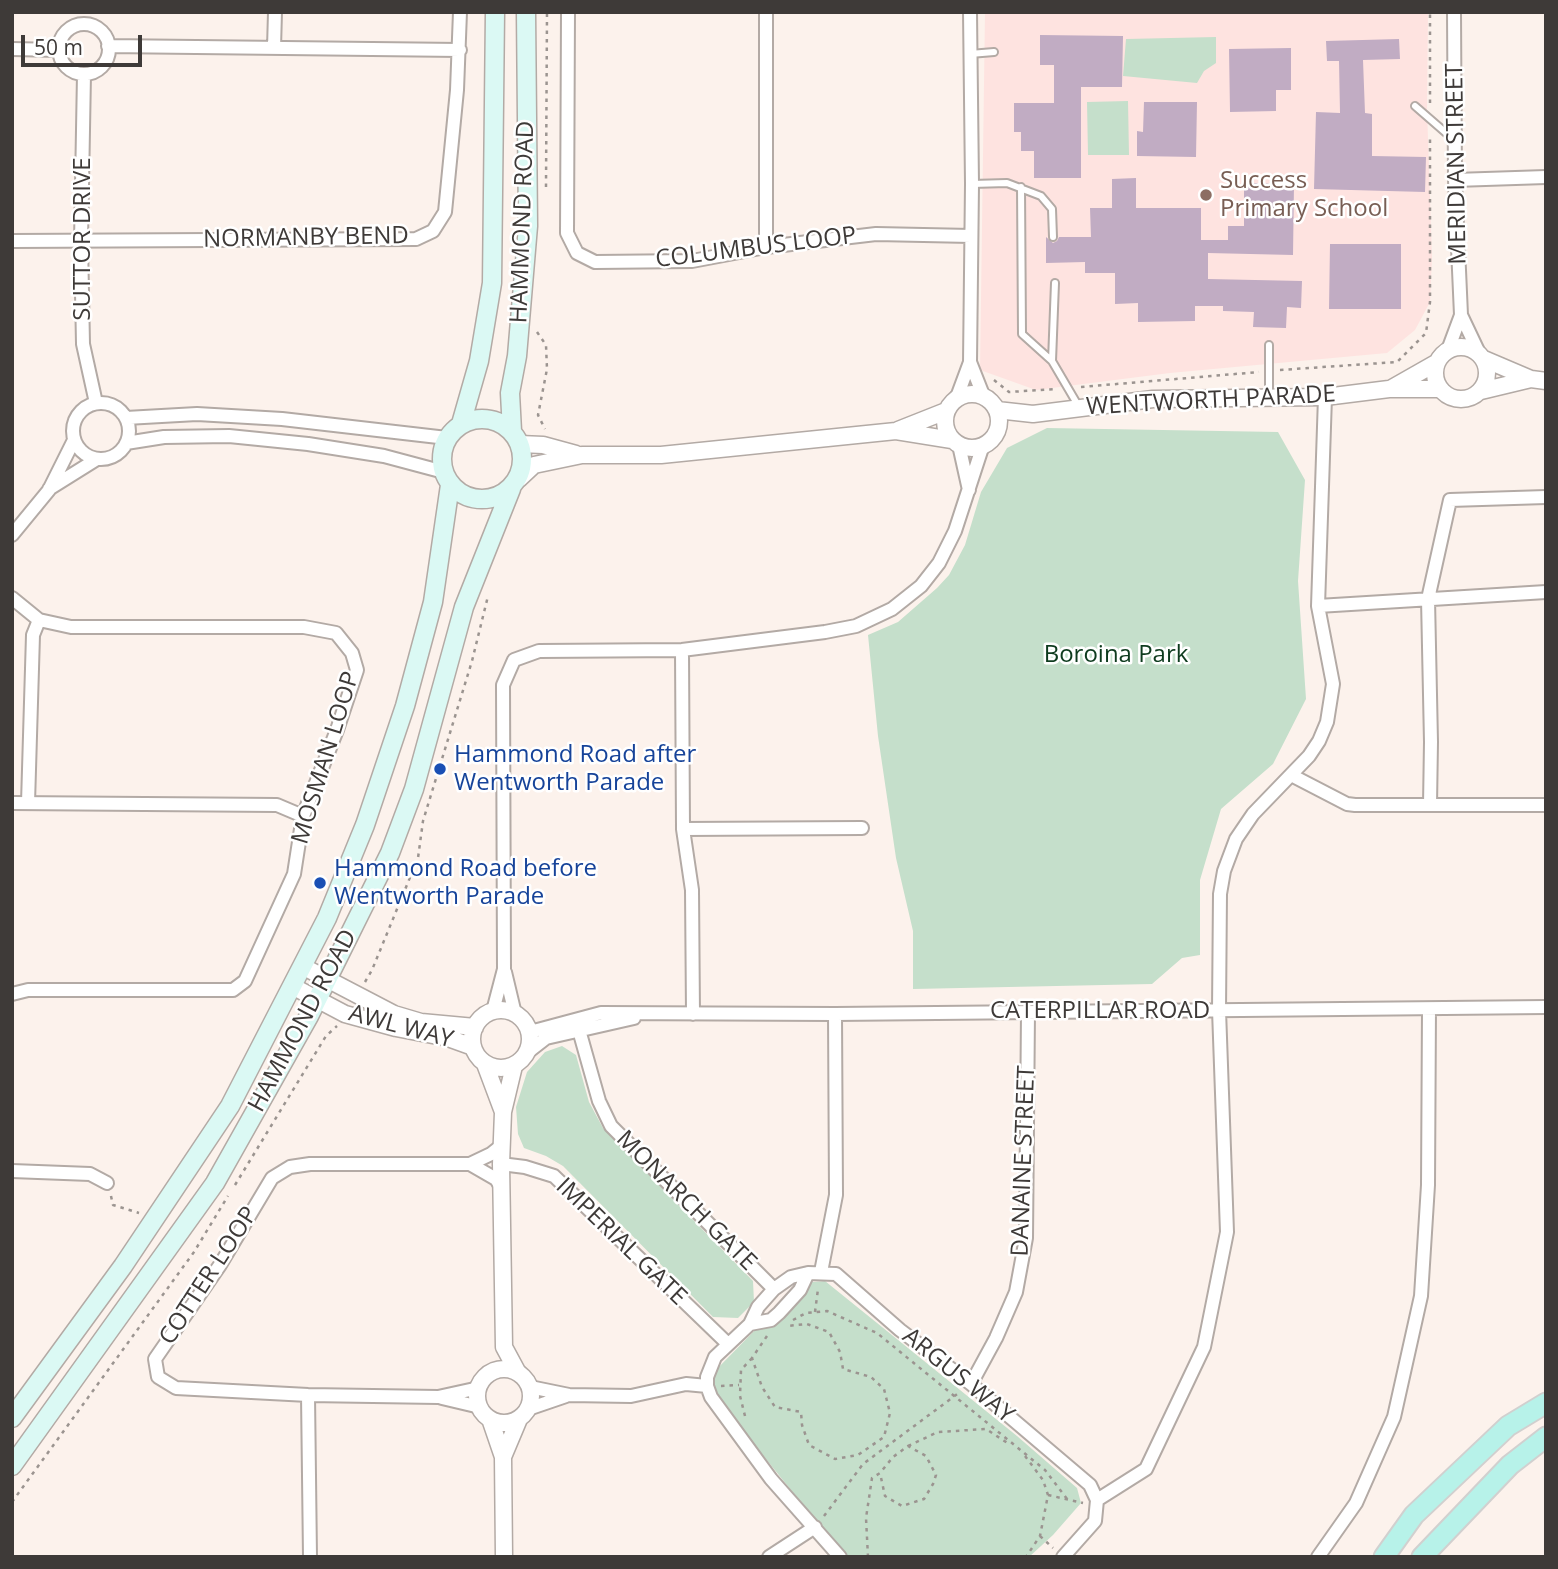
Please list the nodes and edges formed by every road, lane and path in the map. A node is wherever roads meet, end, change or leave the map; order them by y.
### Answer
1 (275, 12) edge
2 (460, 12) edge
3 (495, 12) edge
4 (526, 12) edge
5 (547, 12) edge
6 (568, 12) edge
7 (766, 12) edge
8 (970, 12) edge
9 (1430, 12) edge
10 (1454, 12) edge
11 (82, 18) edge
12 (108, 46) junction
13 (274, 48) junction
14 (12, 49) edge
15 (59, 50) junction
16 (460, 50) junction
17 (994, 52) dead end
18 (970, 54) junction
19 (84, 74) junction
20 (1415, 106) dead end
21 (1430, 118) junction
22 (1455, 140) junction
23 (1546, 177) edge
24 (1455, 180) junction
25 (972, 184) junction
26 (1021, 187) junction
27 (546, 194) dead end
28 (971, 236) junction
29 (1053, 237) dead end
30 (12, 241) edge
31 (81, 241) junction
32 (766, 247) junction
33 (1055, 283) dead end
34 (1461, 316) junction
35 (534, 329) dead end
36 (1269, 345) dead end
37 (1448, 350) junction
38 (1481, 356) junction
39 (1052, 361) junction
40 (970, 362) junction
41 (1436, 363) junction
42 (1269, 371) junction
43 (989, 377) dead end
44 (1539, 380) edge
45 (1069, 388) junction
46 (1390, 389) junction
47 (1440, 389) junction
48 (1481, 391) junction
49 (983, 395) junction
50 (957, 397) junction
51 (1325, 397) junction
52 (1269, 398) junction
53 (96, 403) junction
54 (1079, 407) junction
55 (997, 410) junction
56 (946, 411) junction
57 (1033, 414) junction
58 (126, 418) junction
59 (461, 424) junction
60 (998, 430) junction
61 (896, 431) junction
62 (447, 438) junction
63 (516, 438) junction
64 (74, 440) junction
65 (956, 442) junction
66 (126, 443) junction
67 (984, 445) junction
68 (550, 447) junction
69 (582, 455) junction
70 (97, 458) junction
71 (447, 478) junction
72 (515, 484) junction
73 (48, 490) junction
74 (969, 490) junction
75 (1546, 498) edge
76 (12, 535) edge
77 (1546, 592) edge
78 (12, 598) edge
79 (1428, 599) junction
80 (1318, 606) junction
81 (39, 620) junction
82 (682, 650) junction
83 (1291, 775) junction
84 (12, 803) edge
85 (29, 803) junction
86 (1430, 805) junction
87 (1546, 805) edge
88 (303, 816) junction
89 (862, 828) dead end
90 (683, 829) junction
91 (302, 966) junction
92 (503, 969) junction
93 (327, 979) junction
94 (292, 986) junction
95 (12, 994) edge
96 (318, 998) junction
97 (1546, 1007) edge
98 (1429, 1009) junction
99 (1219, 1010) junction
100 (493, 1011) junction
101 (1028, 1012) junction
102 (835, 1013) junction
103 (515, 1014) junction
104 (655, 1014) junction
105 (692, 1014) junction
106 (475, 1027) junction
107 (579, 1030) junction
108 (530, 1032) junction
109 (473, 1047) junction
110 (528, 1052) junction
111 (485, 1064) junction
112 (514, 1066) junction
113 (503, 1112) junction
114 (501, 1146) junction
115 (470, 1164) junction
116 (501, 1164) junction
117 (12, 1171) edge
118 (107, 1183) joint
119 (501, 1187) junction
120 (141, 1214) dead end
121 (814, 1272) junction
122 (774, 1289) junction
123 (816, 1312) junction
124 (750, 1324) junction
125 (772, 1332) dead end
126 (728, 1345) junction
127 (505, 1347) junction
128 (752, 1358) junction
129 (518, 1373) junction
130 (489, 1374) junction
131 (971, 1384) junction
132 (740, 1385) junction
133 (707, 1386) junction
134 (530, 1387) junction
135 (479, 1388) junction
136 (308, 1395) junction
137 (569, 1395) junction
138 (438, 1397) junction
139 (954, 1397) junction
140 (1546, 1403) edge
141 (485, 1413) junction
142 (523, 1414) junction
143 (12, 1418) edge
144 (745, 1418) dead end
145 (1546, 1437) edge
146 (908, 1446) junction
147 (1023, 1452) junction
148 (503, 1457) junction
149 (12, 1466) edge
150 (880, 1473) junction
151 (1048, 1495) junction
152 (1067, 1499) junction
153 (1097, 1503) junction
154 (817, 1509) dead end
155 (823, 1522) junction
156 (1040, 1535) junction
157 (1059, 1553) edge
158 (310, 1557) edge
159 (504, 1557) edge
160 (769, 1557) edge
161 (839, 1557) edge
162 (868, 1557) edge
163 (1026, 1557) edge
164 (1318, 1557) edge
165 (1384, 1557) edge
166 (1422, 1557) edge

1 - 13 street
2 - 16 street, NORMANBY BEND
3 - 59 main road, HAMMOND ROAD
4 - 63 main road, HAMMOND ROAD
5 - 27 path
6 - 32 street, COLUMBUS LOOP
7 - 32 street
8 - 18 street
9 - 21 path
10 - 22 street, MERIDIAN STREET
11 - 12 street
11 - 15 street
12 - 13 street
12 - 19 street
13 - 16 street
14 - 15 street
15 - 19 street
16 - 31 street, NORMANBY BEND
17 - 18 lane
18 - 25 street
19 - 31 street, SUTTOR DRIVE
20 - 21 lane
21 - 22 lane
21 - 42 path
22 - 24 street, MERIDIAN STREET
23 - 24 street
24 - 34 street, MERIDIAN STREET
25 - 26 lane
25 - 28 street
26 - 29 lane
26 - 39 lane
28 - 32 street, COLUMBUS LOOP
28 - 40 street
30 - 31 street, NORMANBY BEND
31 - 53 street, SUTTOR DRIVE
33 - 39 lane
34 - 37 street, MERIDIAN STREET
34 - 38 street, MERIDIAN STREET
35 - 68 path
36 - 42 lane
37 - 38 street
37 - 41 street
38 - 44 street
38 - 48 street
39 - 45 lane
40 - 49 street
40 - 50 street
41 - 46 street, WENTWORTH PARADE
41 - 47 street
42 - 45 path
42 - 52 lane
43 - 45 path
44 - 48 street
45 - 54 lane
46 - 47 street, WENTWORTH PARADE
46 - 51 street, WENTWORTH PARADE
47 - 48 street
49 - 50 street
49 - 55 street
50 - 56 street
51 - 52 street, WENTWORTH PARADE
51 - 80 street
52 - 54 street, WENTWORTH PARADE
53 - 58 street
53 - 64 street
54 - 57 street, WENTWORTH PARADE
55 - 57 street, WENTWORTH PARADE
55 - 60 street
56 - 61 street
56 - 65 street
57 - 60 street, WENTWORTH PARADE
58 - 62 street
58 - 66 street
59 - 62 main road, HAMMOND ROAD
59 - 63 main road
60 - 67 street
61 - 65 street
61 - 69 street
62 - 71 main road, HAMMOND ROAD
63 - 68 street
63 - 72 main road, HAMMOND ROAD
64 - 70 street
64 - 73 street
65 - 67 street
65 - 74 street
66 - 70 street
66 - 71 street
67 - 74 street
68 - 69 street
69 - 72 street
70 - 73 street
71 - 72 main road
71 - 91 main road, HAMMOND ROAD
72 - 93 main road, HAMMOND ROAD
73 - 76 street
74 - 82 street
75 - 79 street
77 - 79 street
78 - 81 street
79 - 80 street
79 - 86 street
80 - 83 street
81 - 85 street
81 - 88 street, MOSMAN LOOP
82 - 90 street
82 - 92 street
83 - 86 street
83 - 99 street
84 - 85 street
85 - 88 street
86 - 87 street
88 - 95 street, MOSMAN LOOP
89 - 90 street
90 - 105 street
91 - 93 street, AWL WAY
91 - 94 main road, HAMMOND ROAD
92 - 100 street
92 - 103 street
93 - 96 main road, HAMMOND ROAD
93 - 106 street, AWL WAY
94 - 96 street, AWL WAY
94 - 143 main road, HAMMOND ROAD
96 - 109 street, AWL WAY
96 - 149 main road, HAMMOND ROAD
97 - 98 street, CATERPILLAR ROAD
98 - 99 street, CATERPILLAR ROAD
98 - 164 street
99 - 101 street, CATERPILLAR ROAD
99 - 153 street
100 - 103 street
100 - 106 street
101 - 102 street, CATERPILLAR ROAD
101 - 131 street, DANAINE STREET
102 - 105 street, CATERPILLAR ROAD
102 - 121 street
103 - 108 street
104 - 105 street, CATERPILLAR ROAD
104 - 107 street, CATERPILLAR ROAD
104 - 108 street, CATERPILLAR ROAD
106 - 109 street
107 - 110 street, CATERPILLAR ROAD
107 - 122 street, MONARCH GATE
108 - 110 street
109 - 111 street
110 - 112 street
111 - 112 street
111 - 113 street
112 - 113 street
113 - 114 street
114 - 115 street, COTTER LOOP
114 - 116 street
115 - 119 street
115 - 136 street, COTTER LOOP
116 - 119 street
116 - 126 street, IMPERIAL GATE
117 - 118 street
118 - 120 path
119 - 127 street
121 - 122 street
121 - 123 path
121 - 124 street
121 - 131 street, ARGUS WAY
122 - 124 street
123 - 128 path
123 - 139 path
124 - 126 street
125 - 128 path
126 - 133 street
127 - 129 street
127 - 130 street
128 - 132 path
129 - 130 street
129 - 134 street
130 - 135 street
131 - 139 path
131 - 153 street, ARGUS WAY
132 - 133 path
132 - 144 path
133 - 137 street
133 - 155 street
134 - 137 street
134 - 142 street
135 - 138 street, COTTER LOOP
135 - 141 street
136 - 138 street, COTTER LOOP
136 - 158 street
137 - 142 street
138 - 141 street, COTTER LOOP
139 - 147 path
139 - 155 path
140 - 165 main road
141 - 142 street
141 - 148 street
142 - 148 street
145 - 166 main road
146 - 147 path
146 - 150 path
146 - 150 path
147 - 151 path
147 - 152 path
148 - 159 street
150 - 162 path
151 - 152 path
151 - 156 path
152 - 153 path
153 - 157 street
154 - 155 path
155 - 160 street
155 - 161 street
156 - 157 path
156 - 163 path

